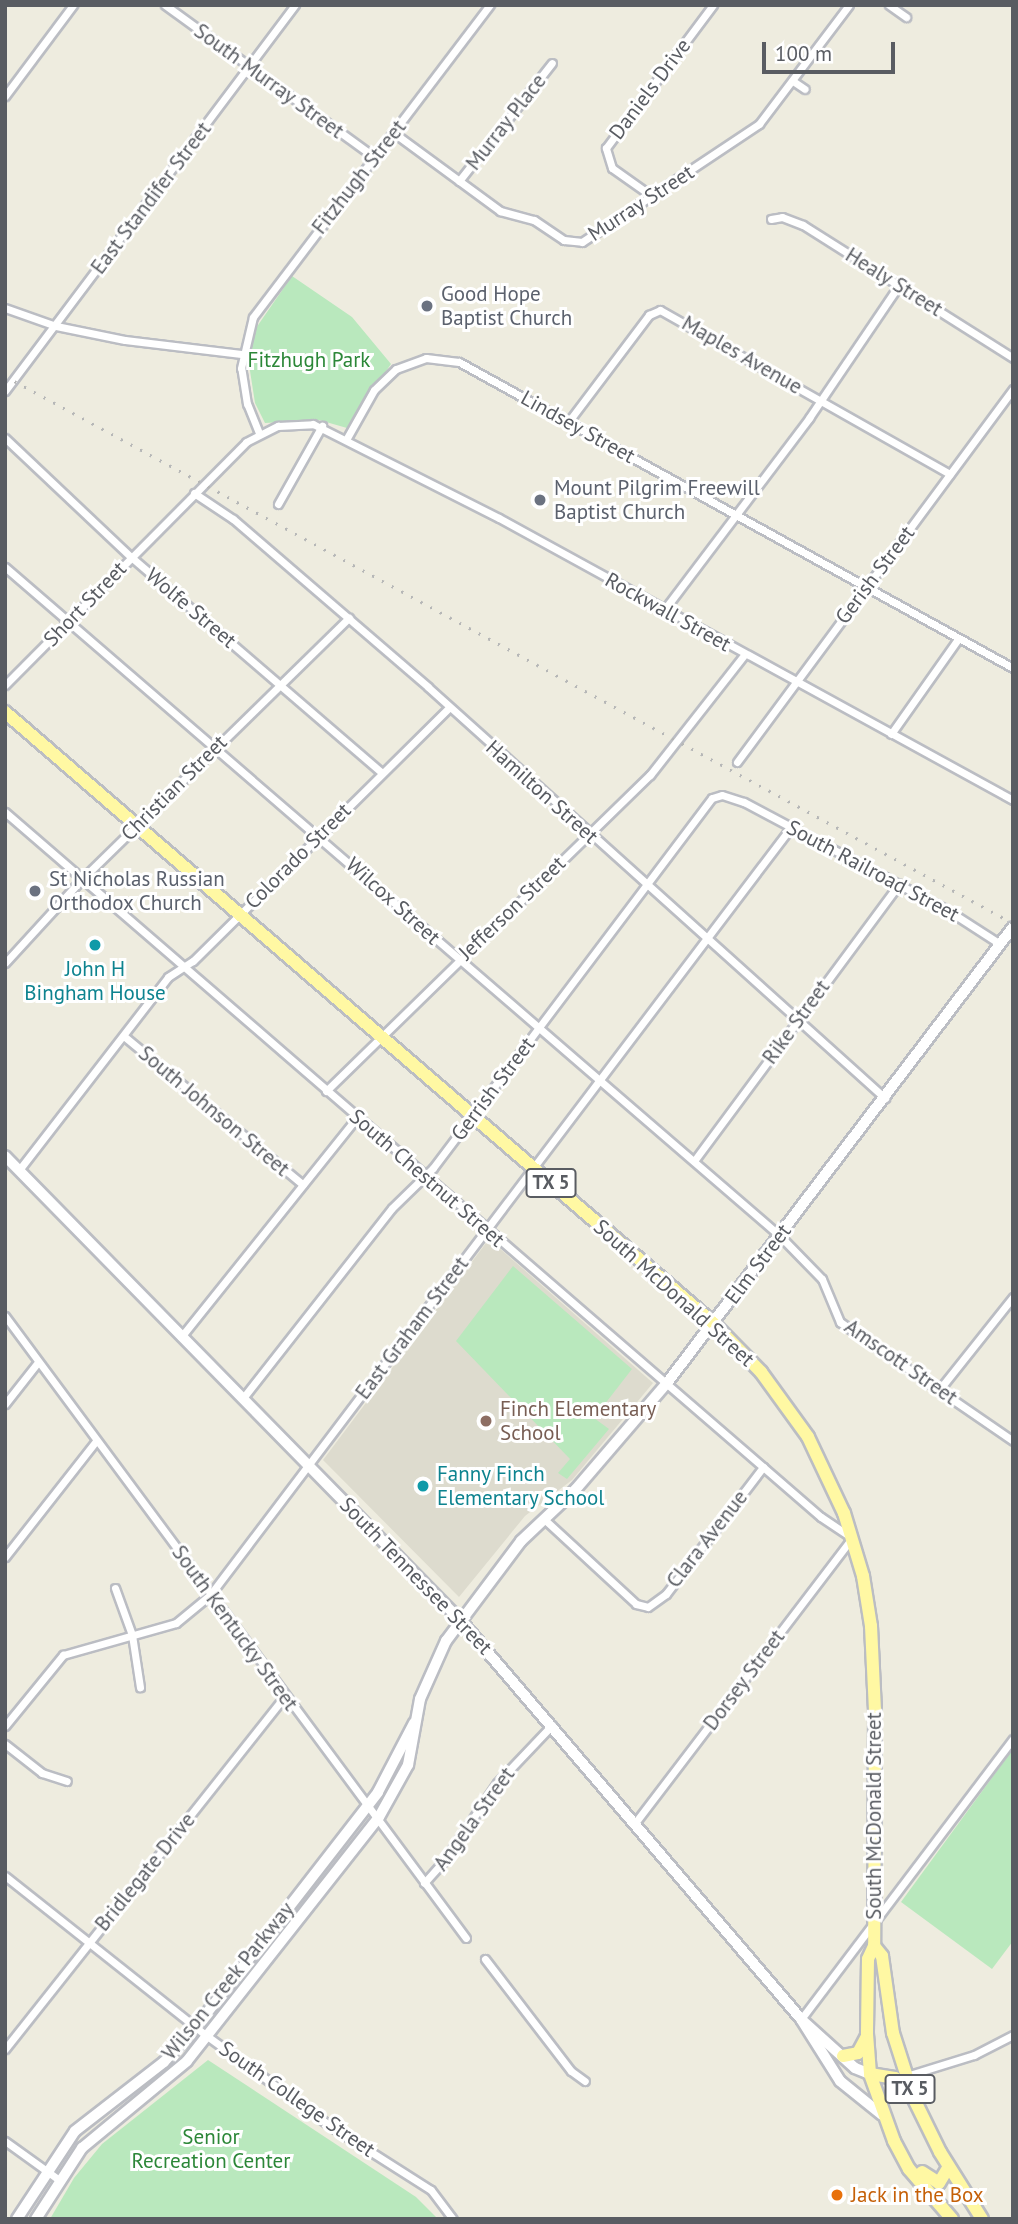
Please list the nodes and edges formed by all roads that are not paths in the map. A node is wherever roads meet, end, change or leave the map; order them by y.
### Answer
1 (73, 5) edge
2 (165, 5) edge
3 (295, 5) edge
4 (490, 5) edge
5 (713, 5) edge
6 (849, 5) edge
7 (889, 5) edge
8 (906, 17) dead end
9 (552, 63) dead end
10 (249, 68) junction
11 (793, 81) junction
12 (804, 89) dead end
13 (5, 96) edge
14 (394, 133) junction
15 (374, 157) junction
16 (459, 181) junction
17 (653, 197) junction
18 (771, 219) dead end
19 (899, 285) junction
20 (5, 308) edge
21 (56, 326) junction
22 (242, 354) junction
23 (1013, 358) edge
24 (1013, 388) edge
25 (5, 391) edge
26 (820, 400) junction
27 (569, 421) junction
28 (322, 426) junction
29 (259, 433) junction
30 (5, 438) edge
31 (347, 438) junction
32 (950, 474) junction
33 (194, 494) junction
34 (278, 503) dead end
35 (735, 514) junction
36 (131, 557) junction
37 (7, 571) edge
38 (866, 586) junction
39 (664, 610) junction
40 (349, 618) junction
41 (67, 622) junction
42 (958, 639) junction
43 (744, 654) junction
44 (1013, 668) edge
45 (279, 683) junction
46 (795, 683) junction
47 (5, 685) edge
48 (449, 708) junction
49 (5, 712) edge
50 (891, 734) junction
51 (214, 748) junction
52 (737, 762) dead end
53 (382, 773) junction
54 (1013, 800) edge
55 (744, 802) joint
56 (5, 812) edge
57 (136, 825) junction
58 (791, 827) junction
59 (319, 834) junction
60 (588, 835) junction
61 (81, 880) junction
62 (646, 883) junction
63 (899, 884) junction
64 (241, 914) junction
65 (1013, 927) edge
66 (710, 937) junction
67 (1000, 944) junction
68 (459, 959) junction
69 (5, 963) edge
70 (183, 968) junction
71 (796, 1023) junction
72 (538, 1028) junction
73 (125, 1037) junction
74 (381, 1037) junction
75 (600, 1081) junction
76 (326, 1091) junction
77 (885, 1098) junction
78 (473, 1116) junction
79 (357, 1117) junction
80 (5, 1156) edge
81 (694, 1161) junction
82 (534, 1168) junction
83 (19, 1170) junction
84 (425, 1175) junction
85 (303, 1185) junction
86 (487, 1229) junction
87 (780, 1236) junction
88 (1012, 1300) edge
89 (5, 1316) edge
90 (713, 1324) junction
91 (181, 1337) junction
92 (38, 1362) junction
93 (667, 1383) junction
94 (939, 1390) junction
95 (243, 1398) junction
96 (5, 1404) edge
97 (96, 1441) junction
98 (1013, 1441) edge
99 (308, 1464) junction
100 (763, 1467) junction
101 (544, 1519) junction
102 (852, 1538) junction
103 (5, 1557) edge
104 (115, 1588) dead end
105 (211, 1595) junction
106 (461, 1620) junction
107 (132, 1635) junction
108 (140, 1687) dead end
109 (285, 1696) junction
110 (414, 1723) junction
111 (553, 1724) junction
112 (5, 1726) edge
113 (1013, 1739) edge
114 (5, 1744) edge
115 (67, 1781) dead end
116 (369, 1804) junction
117 (379, 1817) junction
118 (635, 1823) junction
119 (5, 1876) edge
120 (424, 1883) junction
121 (874, 1923) junction
122 (466, 1938) dead end
123 (89, 1941) junction
124 (874, 1946) junction
125 (485, 1959) dead end
126 (801, 2019) junction
127 (196, 2027) junction
128 (867, 2035) junction
129 (1013, 2035) edge
130 (207, 2036) junction
131 (5, 2049) edge
132 (843, 2056) junction
133 (870, 2074) junction
134 (906, 2077) junction
135 (585, 2081) dead end
136 (882, 2115) junction
137 (5, 2141) edge
138 (894, 2141) junction
139 (940, 2152) junction
140 (948, 2168) junction
141 (45, 2172) junction
142 (59, 2180) junction
143 (18, 2219) edge
144 (36, 2219) edge
145 (453, 2219) edge
146 (952, 2219) edge
147 (982, 2219) edge

1 - 13 street
2 - 10 street, South Murray Street
3 - 10 street, East Standifer Street
4 - 14 street, Fitzhugh Street
5 - 17 street, Daniels Drive
6 - 11 street, Murray Street
7 - 8 street
9 - 16 street, Murray Place
10 - 15 street, South Murray Street
10 - 21 street, East Standifer Street
11 - 12 street
11 - 17 street, Murray Street
14 - 15 street, Fitzhugh Street
14 - 16 street, Murray Street
15 - 22 street, Fitzhugh Street
16 - 17 street, Murray Street
18 - 19 street, Healy Street
19 - 23 street, Healy Street
19 - 26 street
20 - 21 street
21 - 22 street
21 - 25 street, East Standifer Street
22 - 29 street, Fitzhugh Street
24 - 32 street, Gerish Street
26 - 27 street, Maples Avenue
26 - 32 street, Maples Avenue
26 - 35 street
27 - 31 street, Lindsey Street
27 - 35 street, Lindsey Street
28 - 29 street, Rockwall Street
28 - 31 street, Rockwall Street
28 - 34 street
29 - 33 street
30 - 36 street, Wolfe Street
31 - 39 street, Rockwall Street
32 - 38 street, Gerish Street
33 - 36 street, Short Street
33 - 40 street, Hamilton Street
35 - 38 street, Lindsey Street
35 - 39 street
36 - 41 street, Short Street
36 - 45 street, Wolfe Street
37 - 41 street, Wilcox Street
38 - 42 street, Lindsey Street
38 - 46 street, Gerish Street
39 - 43 street, Rockwall Street
40 - 45 street, Christian Street
40 - 48 street, Hamilton Street
41 - 47 street, Short Street
41 - 51 street, Wilcox Street
42 - 44 street, Lindsey Street
42 - 50 street
43 - 46 street, Rockwall Street
43 - 60 street, Jefferson Street
45 - 51 street, Christian Street
45 - 53 street, Wolfe Street
46 - 50 street, Rockwall Street
46 - 52 street, Gerish Street
48 - 53 street, Colorado Street
48 - 60 street, Hamilton Street
49 - 57 main road, South McDonald Street / TX 5
50 - 54 street, Rockwall Street
51 - 57 street, Christian Street
51 - 59 street, Wilcox Street
53 - 59 street, Colorado Street
55 - 58 street, South Railroad Street
55 - 62 street, Gerrish Street
56 - 61 street, South Chestnut Street
57 - 61 street, Christian Street
57 - 64 main road, South McDonald Street / TX 5
58 - 63 street, South Railroad Street
58 - 66 street, East Graham Street
59 - 64 street, Colorado Street
59 - 68 street, Wilcox Street
60 - 62 street, Hamilton Street
60 - 68 street, Jefferson Street
61 - 69 street, Christian Street
61 - 70 street, South Chestnut Street
62 - 66 street, Hamilton Street
62 - 72 street, Gerrish Street
63 - 67 street, South Railroad Street
63 - 71 street, Rike Street
64 - 70 street, Colorado Street
64 - 74 main road, South McDonald Street / TX 5
65 - 67 main road, Elm Street
66 - 71 street, Hamilton Street
66 - 75 street, East Graham Street
67 - 77 main road, Elm Street
68 - 72 street, Wilcox Street
68 - 74 street, Jefferson Street
70 - 73 street, Colorado Street
70 - 76 street, South Chestnut Street
71 - 77 street, Hamilton Street
71 - 81 street, Rike Street
72 - 75 street, Wilcox Street
72 - 78 street, Gerrish Street
73 - 83 street, Colorado Street
73 - 85 street, South Johnson Street
74 - 76 street, Jefferson Street
74 - 78 main road, South McDonald Street / TX 5
75 - 81 street, Wilcox Street
75 - 82 street, East Graham Street
76 - 79 street, South Chestnut Street
77 - 87 main road, Elm Street
78 - 82 main road, South McDonald Street / TX 5
78 - 84 street, Gerrish Street
79 - 84 street, South Chestnut Street
79 - 85 street
80 - 83 main road, South Tennessee Street
81 - 87 street, Wilcox Street
82 - 86 street, East Graham Street
82 - 90 main road, South McDonald Street / TX 5
83 - 91 main road, South Tennessee Street
84 - 86 street, South Chestnut Street
84 - 95 street, Gerrish Street
85 - 91 street
86 - 93 street, South Chestnut Street
86 - 99 street, East Graham Street
87 - 90 main road, Elm Street
87 - 94 street, Amscott Street
88 - 94 street
89 - 92 street, South Kentucky Street
90 - 93 main road, Elm Street
90 - 102 main road, South McDonald Street / TX 5
91 - 95 main road, South Tennessee Street
92 - 96 street
92 - 97 street, South Kentucky Street
93 - 100 street, South Chestnut Street
93 - 101 main road, Elm Street
94 - 98 street, Amscott Street
95 - 99 main road, South Tennessee Street
97 - 103 street
97 - 105 street, South Kentucky Street
99 - 105 street, East Graham Street
99 - 106 main road, South Tennessee Street
100 - 101 street, Clara Avenue
100 - 102 street, South Chestnut Street
101 - 106 main road, Elm Street
102 - 118 street, Dorsey Street
102 - 121 main road, South McDonald Street / TX 5
104 - 107 street
105 - 107 street, East Graham Street
105 - 109 street, South Kentucky Street
106 - 110 main road, Wilson Creek Parkway
106 - 111 main road, South Tennessee Street
107 - 108 street
107 - 112 street, East Graham Street
109 - 116 street, South Kentucky Street
109 - 123 street, Bridlegate Drive
110 - 116 main road, Wilson Creek Parkway
110 - 117 main road, Wilson Creek Parkway
111 - 118 main road, South Tennessee Street
111 - 120 street, Angela Street
113 - 121 street
114 - 115 street
116 - 117 street, South Kentucky Street
116 - 127 main road, Wilson Creek Parkway
117 - 120 street, South Kentucky Street
117 - 130 main road, Wilson Creek Parkway
118 - 126 main road, South Tennessee Street
119 - 123 street, South College Street
120 - 122 street, South Kentucky Street
121 - 124 main road, South McDonald Street / TX 5
121 - 126 street
123 - 127 street, South College Street
123 - 131 street, Bridlegate Drive
124 - 128 main road, South McDonald Street / TX 5
124 - 134 main road, South McDonald Street / TX 5
125 - 135 street
126 - 132 main road, South Tennessee Street
126 - 136 main road, South Tennessee Street
127 - 130 street, South College Street
127 - 141 main road, Wilson Creek Parkway
128 - 132 main road
128 - 133 main road, South McDonald Street / TX 5
129 - 134 street
130 - 142 main road, Wilson Creek Parkway
130 - 145 street, South College Street
132 - 133 main road, South Tennessee Street
133 - 136 main road, South McDonald Street / TX 5
133 - 139 main road
134 - 139 main road, South McDonald Street / TX 5
136 - 138 main road, South McDonald Street / TX 5
137 - 141 street
138 - 140 main road
138 - 146 main road, South McDonald Street / TX 5
139 - 140 main road, South McDonald Street / TX 5
140 - 147 main road, South McDonald Street / TX 5
141 - 142 street
141 - 143 main road, Wilson Creek Parkway
142 - 144 main road, Wilson Creek Parkway

